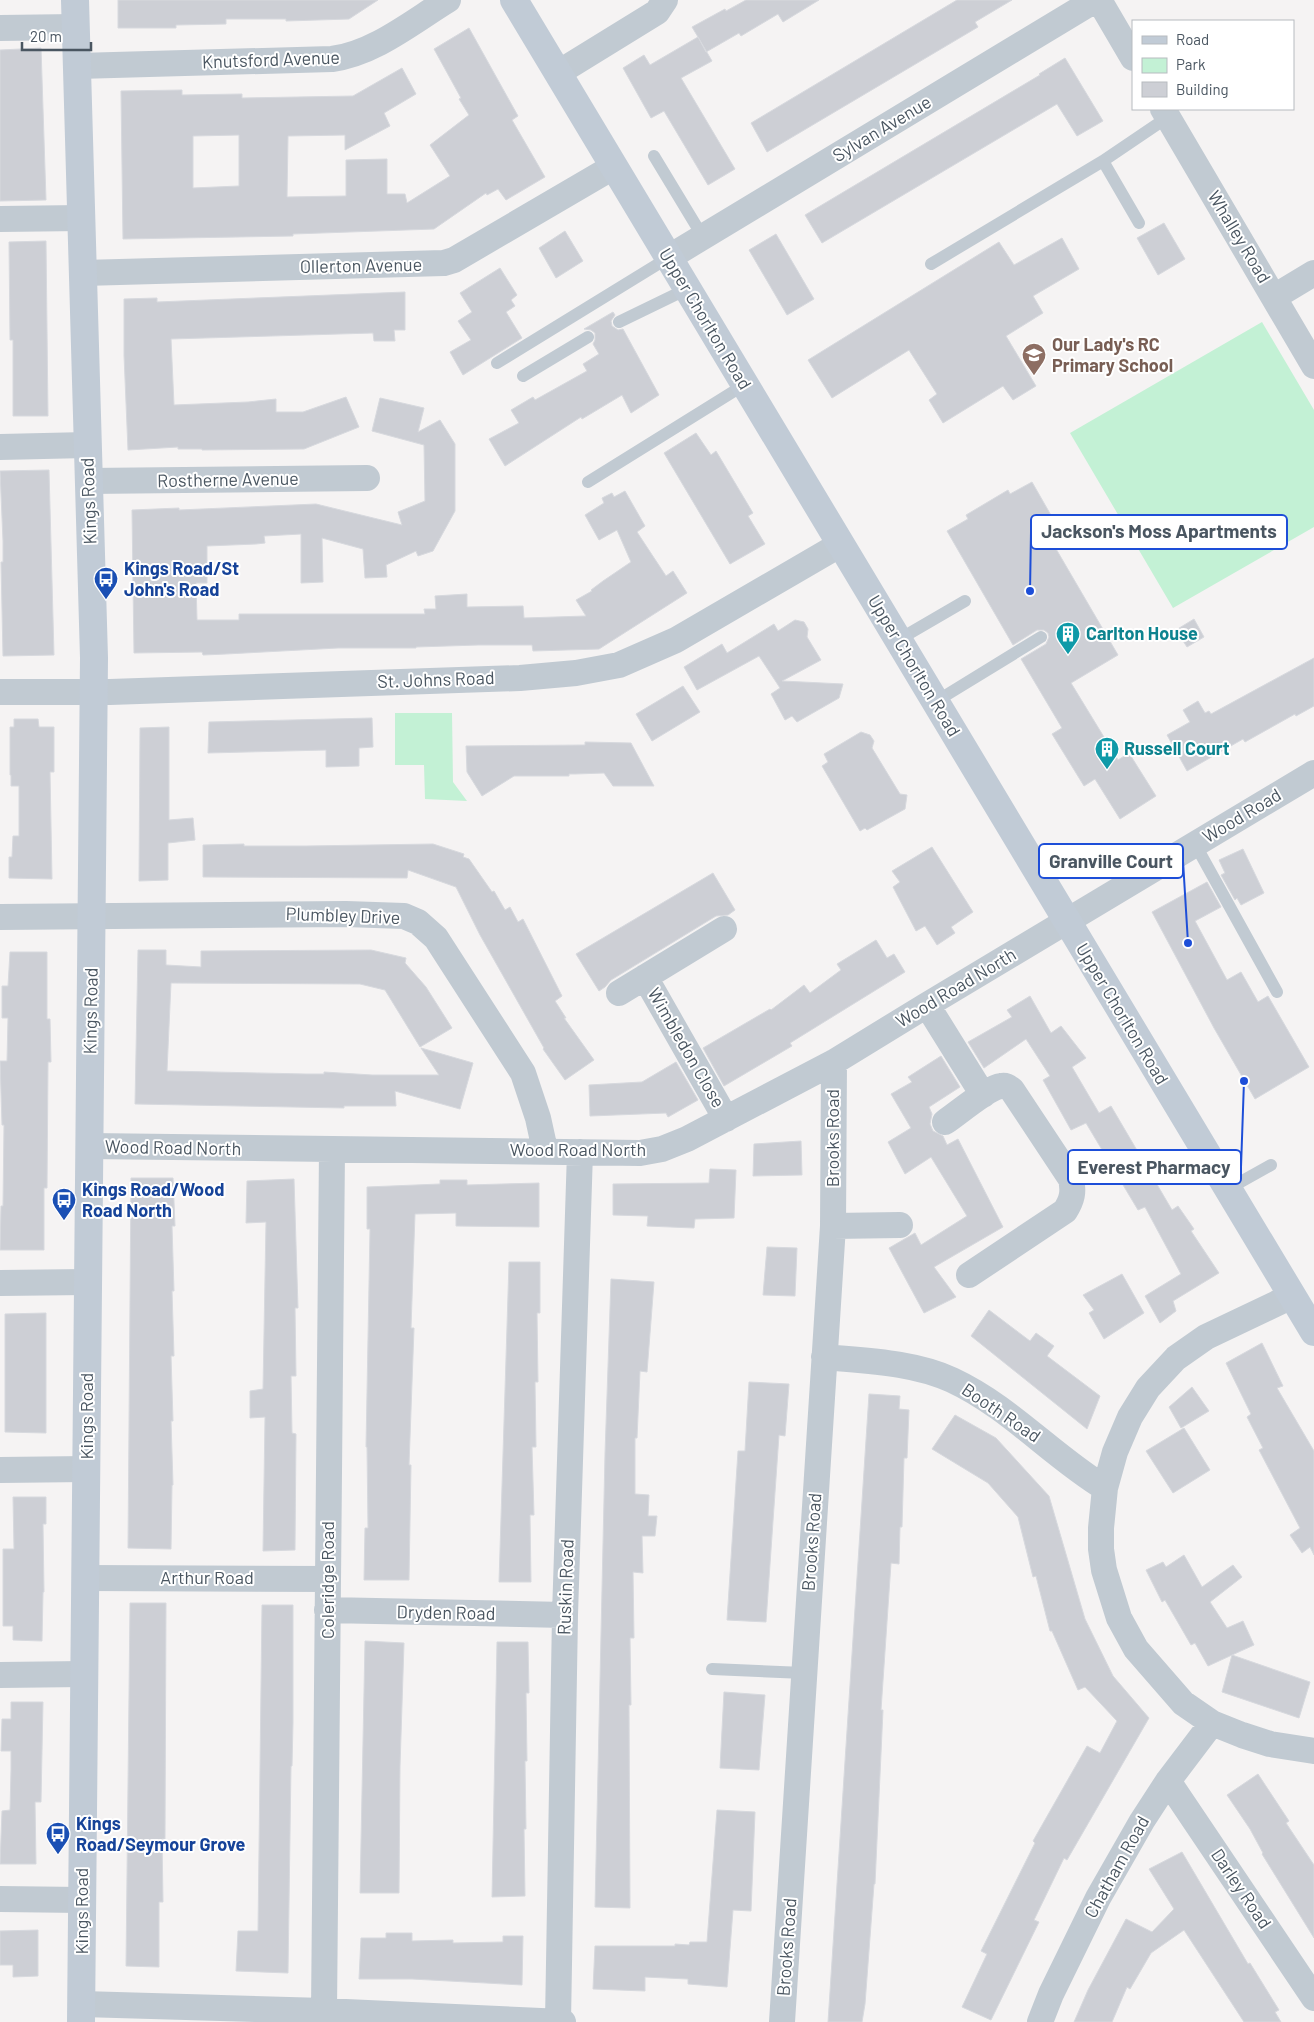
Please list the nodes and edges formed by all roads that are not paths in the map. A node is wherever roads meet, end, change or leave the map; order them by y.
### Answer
1 (75, 0) edge
2 (448, 0) edge
3 (514, 0) edge
4 (665, 0) edge
5 (1097, 0) edge
6 (76, 27) junction
7 (0, 28) edge
8 (1132, 56) edge
9 (78, 66) junction
10 (558, 73) junction
11 (1165, 113) edge
12 (654, 156) dead end
13 (1103, 160) junction
14 (613, 167) junction
15 (82, 218) junction
16 (0, 219) edge
17 (1139, 223) dead end
18 (702, 238) junction
19 (668, 258) junction
20 (931, 264) dead end
21 (83, 273) junction
22 (1314, 274) edge
23 (687, 289) junction
24 (1274, 297) junction
25 (619, 322) dead end
26 (588, 337) dead end
27 (497, 363) dead end
28 (1314, 366) edge
29 (523, 376) dead end
30 (744, 385) junction
31 (87, 445) junction
32 (0, 447) edge
33 (367, 478) dead end
34 (88, 481) junction
35 (588, 482) dead end
36 (841, 544) junction
37 (964, 601) dead end
38 (1041, 638) dead end
39 (898, 640) junction
40 (0, 692) edge
41 (94, 692) junction
42 (935, 702) junction
43 (1314, 773) edge
44 (1195, 844) junction
45 (0, 917) edge
46 (92, 917) junction
47 (1066, 921) junction
48 (724, 929) dead end
49 (645, 977) junction
50 (1276, 992) dead end
51 (619, 993) dead end
52 (927, 1005) junction
53 (834, 1062) junction
54 (983, 1095) junction
55 (726, 1119) junction
56 (945, 1122) dead end
57 (89, 1146) junction
58 (332, 1150) junction
59 (545, 1150) junction
60 (580, 1152) junction
61 (1271, 1165) dead end
62 (1228, 1189) junction
63 (900, 1225) dead end
64 (833, 1226) junction
65 (969, 1275) dead end
66 (87, 1282) junction
67 (0, 1283) edge
68 (1292, 1296) junction
69 (1314, 1332) edge
70 (824, 1357) junction
71 (87, 1469) junction
72 (0, 1470) edge
73 (1105, 1488) junction
74 (86, 1578) junction
75 (328, 1579) junction
76 (328, 1610) junction
77 (565, 1615) junction
78 (712, 1669) dead end
79 (804, 1673) junction
80 (84, 1674) junction
81 (0, 1675) edge
82 (1212, 1723) junction
83 (1314, 1750) edge
84 (1168, 1781) junction
85 (0, 1899) edge
86 (82, 1900) junction
87 (1314, 1998) edge
88 (324, 2011) junction
89 (81, 2013) edge
90 (558, 2022) edge
91 (563, 2022) edge
92 (782, 2022) edge
93 (1040, 2022) edge

1 - 6 street, Kings Road
2 - 9 street, Knutsford Avenue
3 - 10 street, Upper Chorlton Road
4 - 10 street
5 - 8 street
5 - 18 street, Sylvan Avenue
6 - 7 street
6 - 9 street, Kings Road
9 - 15 street, Kings Road
10 - 14 street, Upper Chorlton Road
11 - 13 lane
11 - 24 street, Whalley Road
12 - 18 lane
13 - 17 lane
13 - 20 lane
14 - 19 street, Upper Chorlton Road
14 - 21 street, Ollerton Avenue
15 - 16 street
15 - 21 street, Kings Road
18 - 19 street, Sylvan Avenue
19 - 23 street, Upper Chorlton Road
19 - 27 lane
21 - 31 street, Kings Road
22 - 24 street
23 - 25 lane
23 - 30 street, Upper Chorlton Road
24 - 28 street, Whalley Road
26 - 29 lane
30 - 35 lane
30 - 36 street, Upper Chorlton Road
31 - 32 street
31 - 34 street, Kings Road
33 - 34 street, Rostherne Avenue
34 - 41 street, Kings Road
36 - 39 street, Upper Chorlton Road
36 - 41 street, St. Johns Road
37 - 39 lane
38 - 42 lane
39 - 42 street, Upper Chorlton Road
40 - 41 street, St. Johns Road
41 - 46 street, Kings Road
42 - 47 street, Upper Chorlton Road
43 - 44 street, Wood Road
44 - 47 street, Wood Road
44 - 50 lane
45 - 46 street, Plumbley Drive
46 - 57 street, Kings Road
46 - 59 street, Plumbley Drive
47 - 52 street, Wood Road North
47 - 62 street, Upper Chorlton Road
48 - 49 street, Wimbledon Close
49 - 51 street, Wimbledon Close
49 - 55 street, Wimbledon Close
52 - 53 street, Wood Road North
52 - 54 street
53 - 55 street, Wood Road North
53 - 64 street, Brooks Road
54 - 56 street
54 - 65 street
55 - 60 street, Wood Road North
57 - 58 street, Wood Road North
57 - 66 street, Kings Road
58 - 59 street, Wood Road North
58 - 75 street, Coleridge Road
59 - 60 street, Wood Road North
60 - 77 street, Ruskin Road
61 - 62 lane
62 - 68 street, Upper Chorlton Road
63 - 64 street
64 - 70 street, Brooks Road
66 - 67 street
66 - 71 street, Kings Road
68 - 69 street, Upper Chorlton Road
68 - 73 street
70 - 73 street, Booth Road
70 - 79 street, Brooks Road
71 - 72 street
71 - 74 street, Kings Road
73 - 82 street
74 - 75 street, Arthur Road
74 - 80 street, Kings Road
75 - 76 street, Coleridge Road
76 - 77 street, Dryden Road
76 - 88 street, Coleridge Road
77 - 90 street, Ruskin Road
78 - 79 lane
79 - 92 street, Brooks Road
80 - 81 street
80 - 86 street, Kings Road
82 - 83 street
82 - 84 street, Chatham Road
84 - 87 street, Darley Road
84 - 93 street, Chatham Road
85 - 86 street
86 - 89 street, Kings Road
88 - 89 street
88 - 90 street
90 - 91 street

